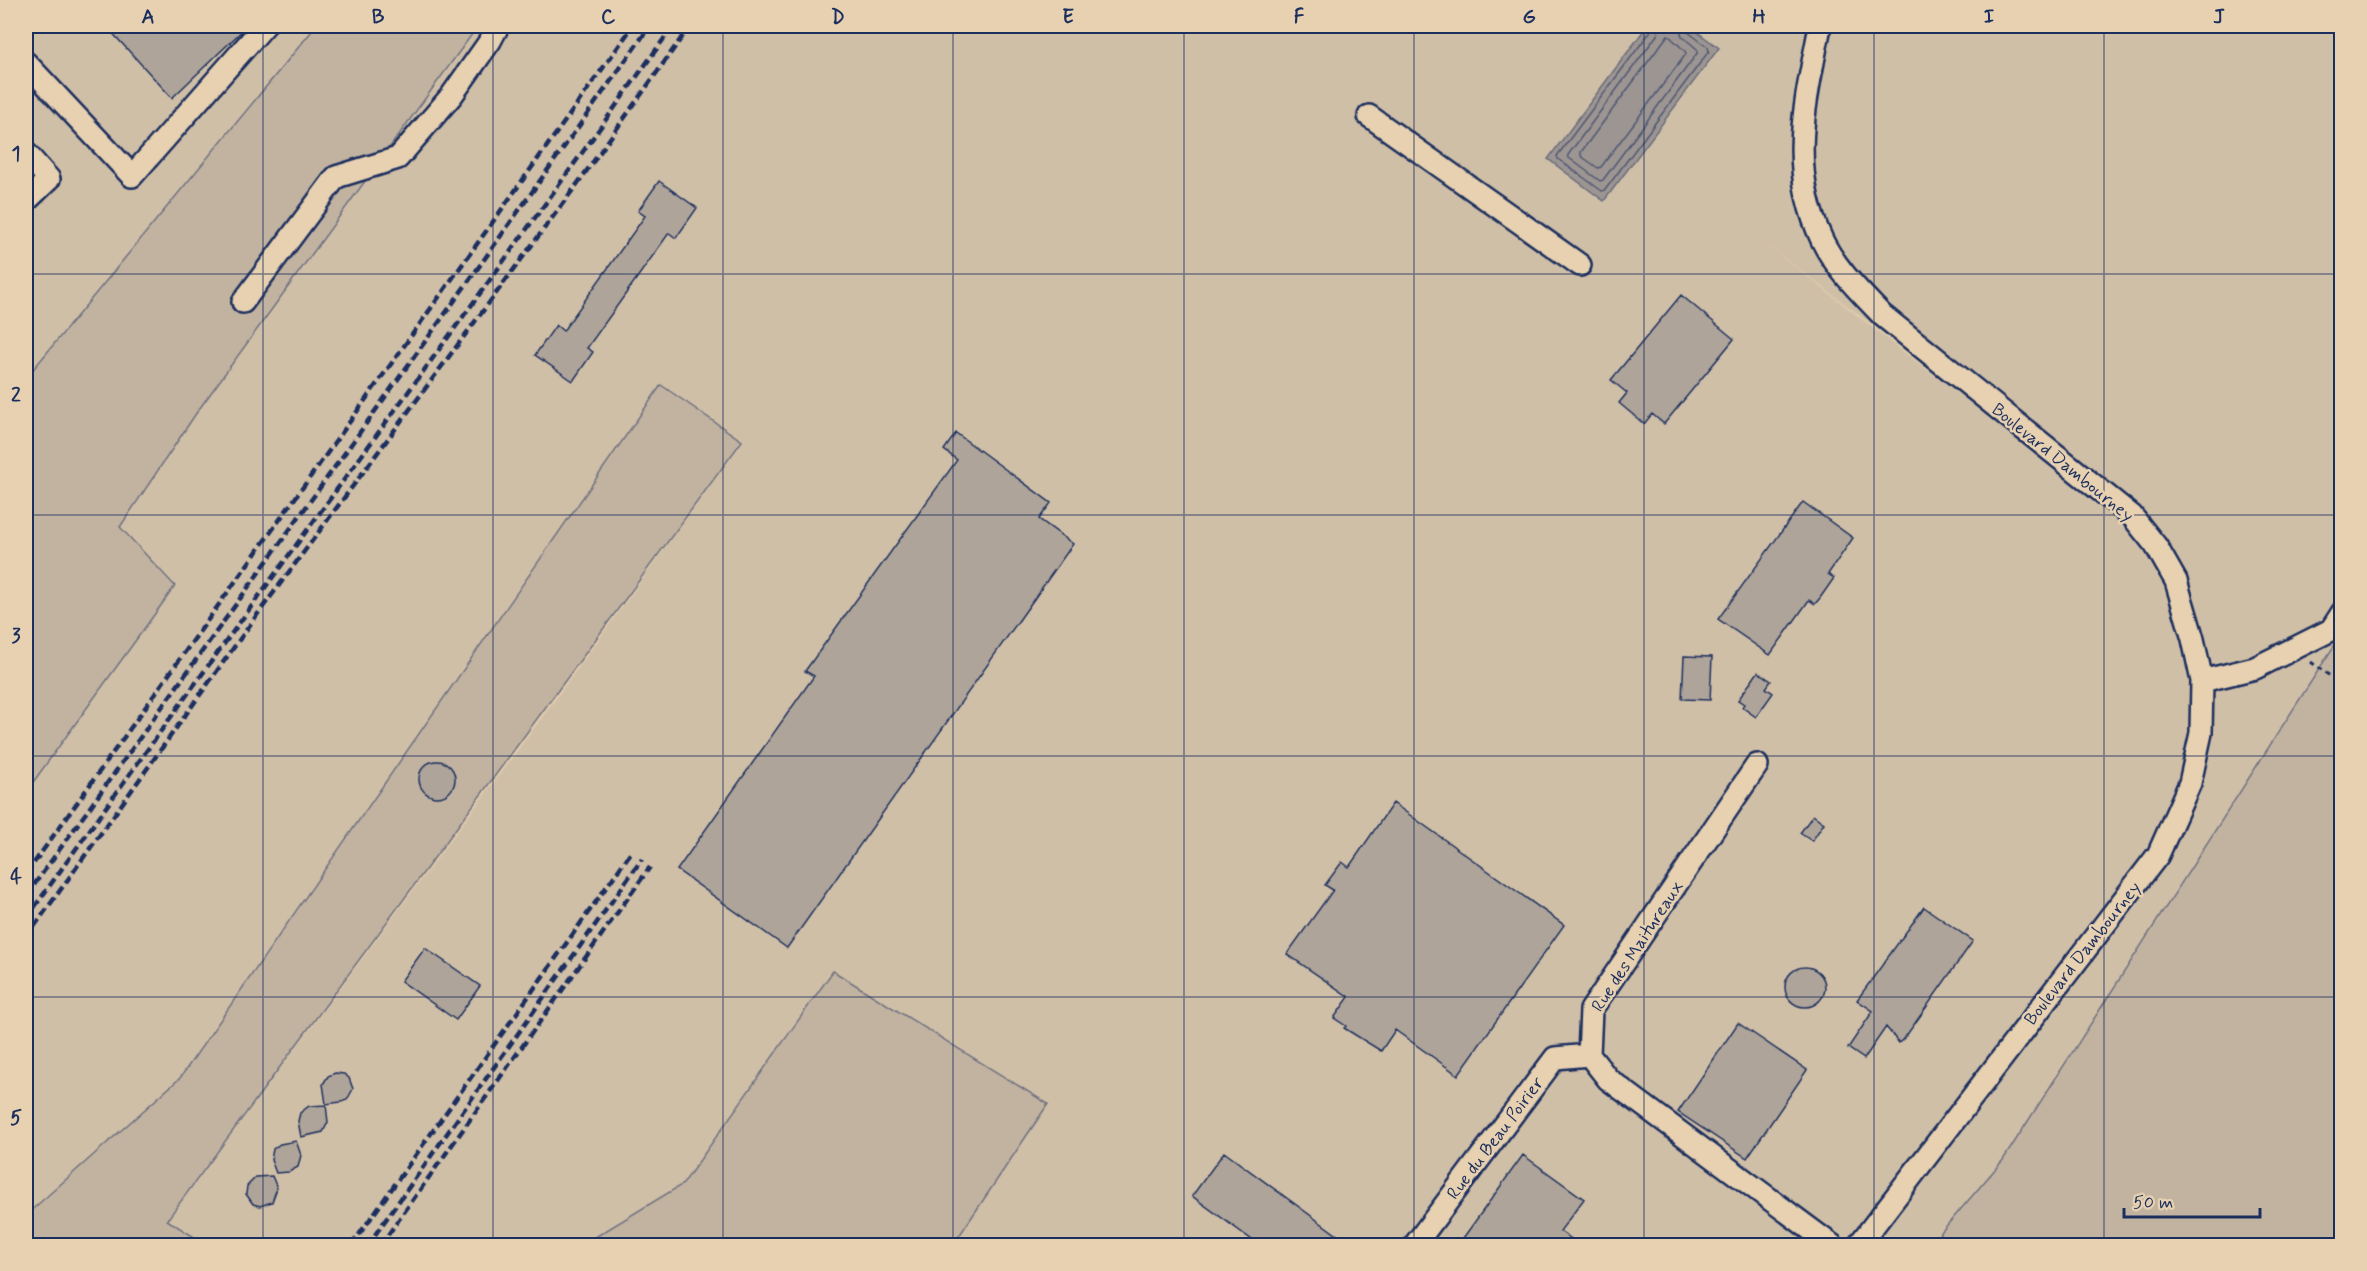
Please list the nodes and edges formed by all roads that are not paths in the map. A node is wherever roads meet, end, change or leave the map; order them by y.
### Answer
1 (264, 26) edge
2 (498, 26) edge
3 (1820, 26) edge
4 (26, 63) edge
5 (1369, 116) dead end
6 (26, 153) edge
7 (26, 201) edge
8 (1580, 265) dead end
9 (243, 302) dead end
10 (2342, 613) edge
11 (2202, 681) junction
12 (1757, 765) dead end
13 (1589, 1055) junction
14 (1414, 1245) edge
15 (1833, 1245) edge
16 (1858, 1245) edge

1 - 4 street
2 - 9 street
3 - 11 street, Boulevard Dambourney
5 - 8 street
6 - 7 street
10 - 11 street
11 - 16 street, Boulevard Dambourney
12 - 13 street, Rue des Maitureaux
13 - 14 street, Rue du Beau Poirier
13 - 15 street

